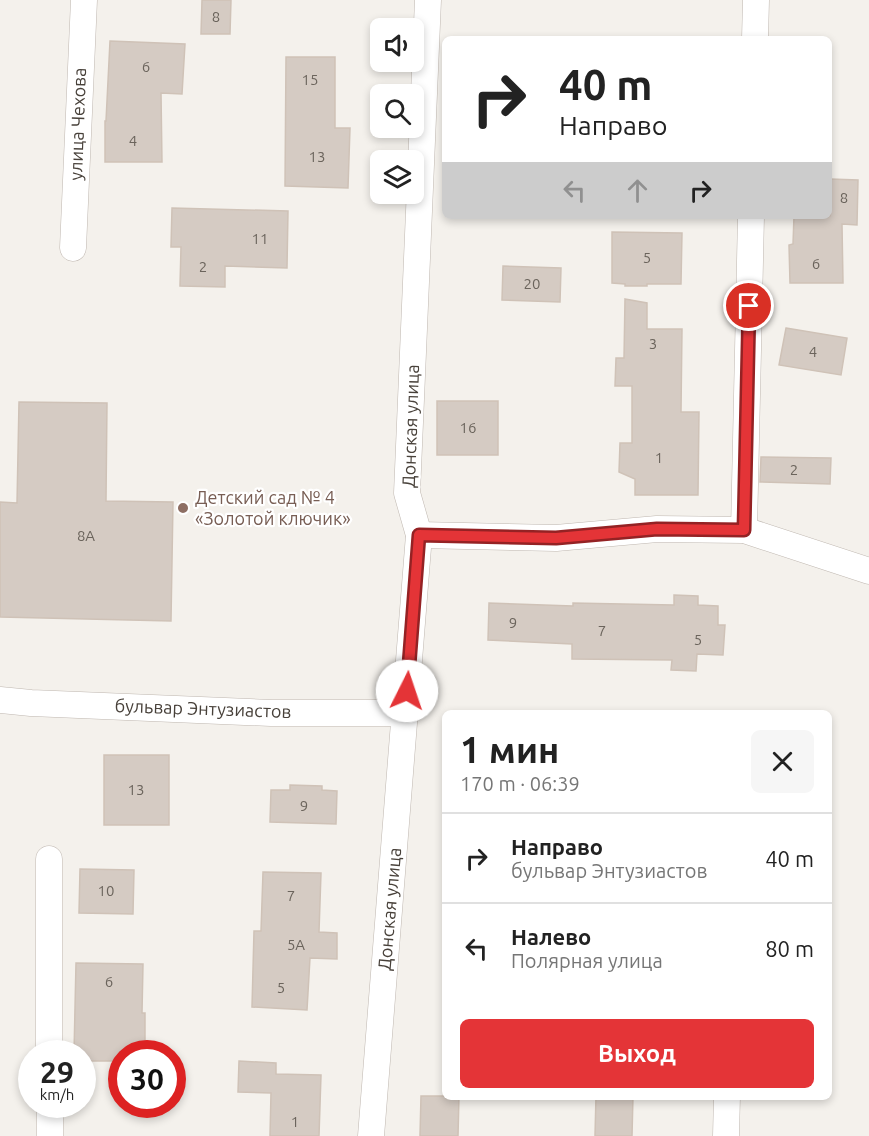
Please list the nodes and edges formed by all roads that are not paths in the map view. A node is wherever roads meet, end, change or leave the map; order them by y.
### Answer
1 (84, 0) edge
2 (428, 0) edge
3 (756, 0) edge
4 (755, 36) edge
5 (751, 219) edge
6 (73, 248) dead end
7 (744, 530) junction
8 (419, 535) junction
9 (869, 571) edge
10 (0, 700) edge
11 (406, 713) junction
12 (48, 859) dead end
13 (50, 1040) edge
14 (727, 1100) edge
15 (50, 1118) edge
16 (50, 1136) edge
17 (372, 1136) edge
18 (726, 1136) edge

1 - 6 street, улица Чехова
2 - 8 street, Донская улица
3 - 4 street
5 - 7 street
7 - 8 street
7 - 9 street
8 - 11 street, Донская улица
10 - 11 street, бульвар Энтузиастов
11 - 17 street, Донская улица
12 - 13 street
14 - 18 street
15 - 16 street

